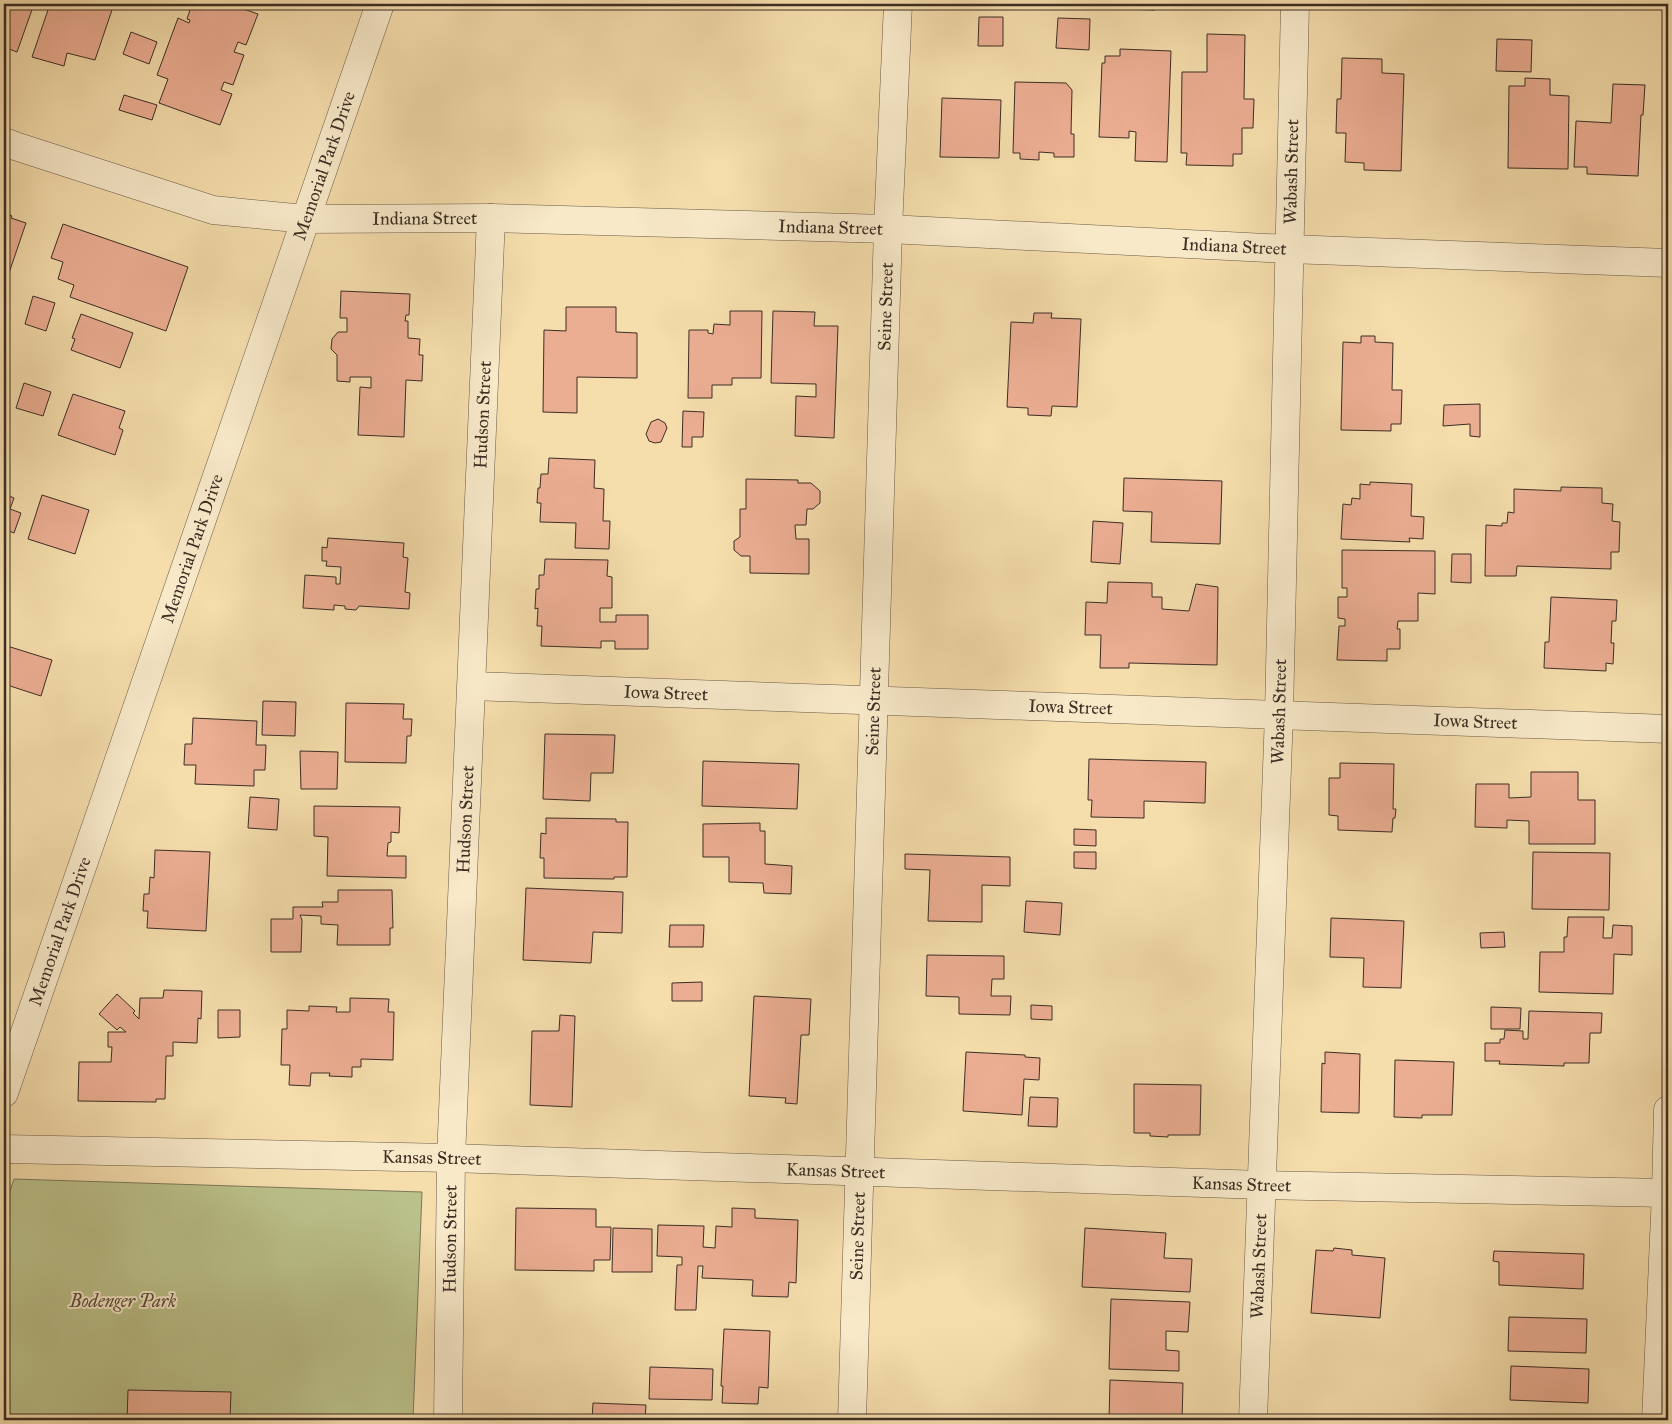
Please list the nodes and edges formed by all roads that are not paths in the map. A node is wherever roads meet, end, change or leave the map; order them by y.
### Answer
1 (380, 4) edge
2 (898, 4) edge
3 (1295, 4) edge
4 (4, 142) edge
5 (491, 218) junction
6 (305, 219) junction
7 (888, 229) junction
8 (1289, 249) junction
9 (1668, 263) edge
10 (472, 686) junction
11 (874, 702) junction
12 (1279, 714) junction
13 (1668, 729) edge
14 (4, 1093) edge
15 (1668, 1110) edge
16 (4, 1149) edge
17 (451, 1158) junction
18 (860, 1171) junction
19 (1262, 1185) junction
20 (1667, 1193) edge
21 (448, 1420) edge
22 (852, 1420) edge
23 (1253, 1420) edge
24 (1656, 1420) edge

1 - 6 street, Memorial Park Drive
2 - 7 street, Seine Street
3 - 8 street, Wabash Street
4 - 6 street, Indiana Street
5 - 6 street, Indiana Street
5 - 7 street, Indiana Street
5 - 10 street, Hudson Street
6 - 14 street, Memorial Park Drive
7 - 8 street, Indiana Street
7 - 11 street, Seine Street
8 - 9 street, Indiana Street
8 - 12 street, Wabash Street
10 - 11 street, Iowa Street
10 - 17 street, Hudson Street
11 - 12 street, Iowa Street
11 - 18 street, Seine Street
12 - 13 street, Iowa Street
12 - 19 street, Wabash Street
15 - 20 street
16 - 17 street, Kansas Street
17 - 18 street, Kansas Street
17 - 21 street, Hudson Street
18 - 19 street, Kansas Street
18 - 22 street, Seine Street
19 - 20 street, Kansas Street
19 - 23 street, Wabash Street
20 - 24 street

